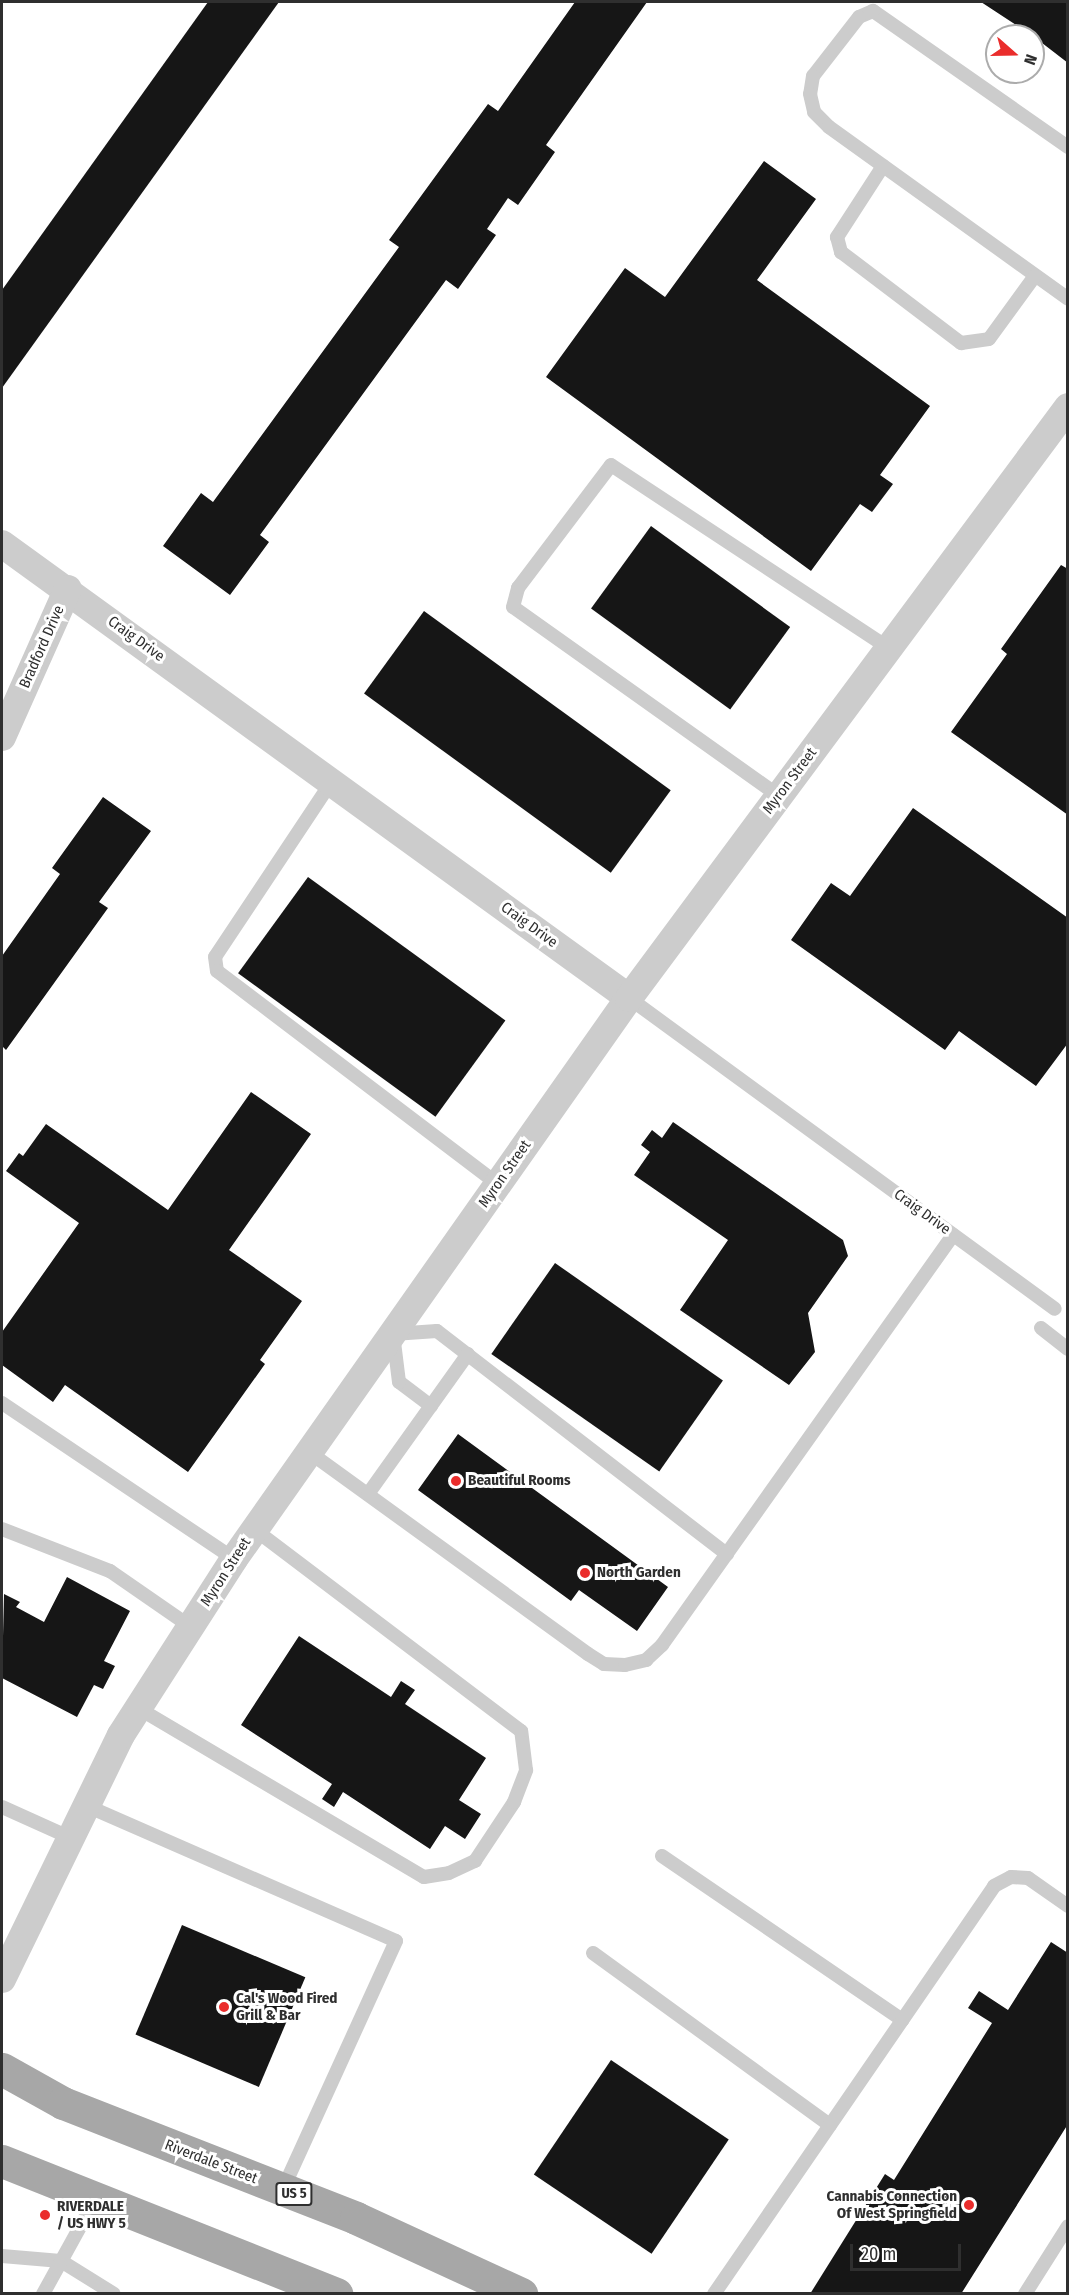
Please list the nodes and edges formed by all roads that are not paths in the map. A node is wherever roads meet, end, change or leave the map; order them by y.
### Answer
1 (1068, 147) edge
2 (883, 166) junction
3 (1035, 276) junction
4 (1068, 299) edge
5 (1068, 407) edge
6 (2, 544) edge
7 (68, 589) junction
8 (890, 649) junction
9 (2, 737) edge
10 (332, 781) junction
11 (779, 796) junction
12 (629, 998) junction
13 (498, 1184) junction
14 (953, 1235) junction
15 (1055, 1309) dead end
16 (1041, 1328) dead end
17 (393, 1334) junction
18 (1068, 1349) edge
19 (468, 1354) junction
20 (2, 1403) edge
21 (431, 1406) junction
22 (309, 1452) junction
23 (368, 1494) junction
24 (2, 1528) edge
25 (255, 1530) junction
26 (727, 1554) junction
27 (234, 1559) junction
28 (190, 1627) junction
29 (138, 1708) junction
30 (87, 1806) junction
31 (2, 1807) edge
32 (71, 1838) junction
33 (662, 1857) dead end
34 (1068, 1906) edge
35 (593, 1953) dead end
36 (2, 1979) edge
37 (902, 2020) junction
38 (2, 2069) edge
39 (2, 2092) edge
40 (63, 2103) junction
41 (830, 2125) junction
42 (2, 2161) edge
43 (282, 2190) junction
44 (97, 2198) junction
45 (1068, 2226) edge
46 (2, 2256) edge
47 (61, 2261) junction
48 (325, 2291) edge
49 (43, 2294) edge
50 (114, 2294) edge
51 (521, 2294) edge
52 (714, 2294) edge
53 (1025, 2294) edge

1 - 2 lane
2 - 3 lane
2 - 3 lane
3 - 4 lane
5 - 8 street, Myron Street
6 - 7 street, Craig Drive
7 - 9 street, Bradford Drive
7 - 10 street, Craig Drive
8 - 11 street, Myron Street
8 - 11 lane
10 - 12 street, Craig Drive
10 - 13 lane
11 - 12 street, Myron Street
12 - 13 street, Myron Street
12 - 14 lane, Craig Drive
13 - 17 street, Myron Street
14 - 15 lane, Craig Drive
14 - 26 lane
16 - 18 lane
17 - 19 lane
17 - 21 lane
17 - 22 street, Myron Street
19 - 21 lane
19 - 26 lane
20 - 27 lane
21 - 23 lane
22 - 23 lane
22 - 25 street, Myron Street
23 - 26 lane
24 - 28 lane
25 - 27 street, Myron Street
25 - 29 lane
27 - 28 street, Myron Street
28 - 29 street, Myron Street
29 - 30 street, Myron Street
30 - 32 street, Myron Street
30 - 43 lane
31 - 32 lane
32 - 36 street, Myron Street
33 - 37 lane
34 - 37 lane
35 - 41 lane
37 - 41 lane
38 - 40 main road, Riverdale Street / US 5
39 - 40 main road
40 - 43 main road, Riverdale Street / US 5
41 - 52 lane
42 - 44 main road
43 - 51 main road, Riverdale Street / US 5
44 - 47 lane
44 - 48 main road
45 - 53 lane
46 - 47 lane
47 - 49 lane
47 - 50 lane

